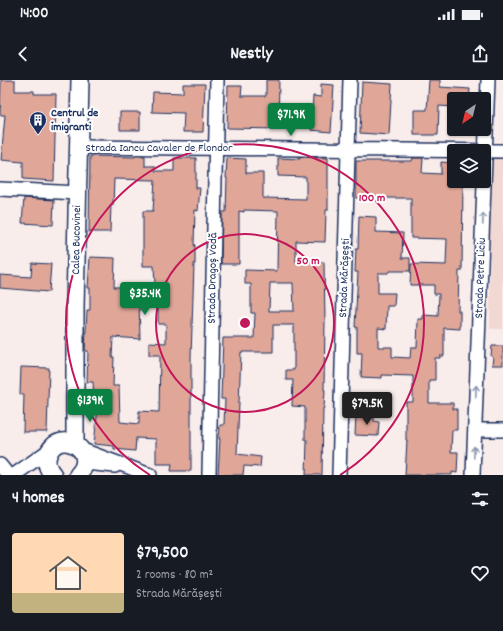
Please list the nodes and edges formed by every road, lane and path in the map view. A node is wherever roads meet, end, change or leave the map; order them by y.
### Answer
1 (80, 80) edge
2 (217, 80) edge
3 (350, 80) edge
4 (488, 80) edge
5 (486, 144) edge
6 (79, 147) junction
7 (216, 148) junction
8 (348, 150) junction
9 (447, 151) edge
10 (491, 151) edge
11 (503, 151) edge
12 (485, 188) edge
13 (0, 189) edge
14 (78, 193) junction
15 (75, 401) junction
16 (475, 430) junction
17 (503, 430) edge
18 (51, 459) edge
19 (80, 463) edge
20 (0, 465) edge
21 (8, 475) edge
22 (14, 475) edge
23 (18, 475) edge
24 (150, 475) edge
25 (209, 475) edge
26 (340, 475) edge
27 (473, 475) edge

1 - 6 main road, Calea Bucovinei
2 - 7 street, Strada Dragoș Vodă
3 - 8 street, Strada Mărășești
4 - 5 street, Strada Petre Liciu
6 - 7 street, Strada Iancu Cavaler de Flondor
6 - 14 main road, Calea Bucovinei
7 - 8 street, Strada Iancu Cavaler de Flondor
7 - 25 street, Strada Dragoș Vodă
8 - 9 street, Strada Iancu Cavaler de Flondor
8 - 26 street, Strada Mărășești
10 - 11 street, Strada Iancu Cavaler de Flondor
16 -> 12 street, Strada Petre Liciu
13 - 14 street
14 - 15 main road, Calea Bucovinei
15 - 18 main road, Calea Bucovinei
15 - 19 main road, Calea Bucovinei
16 - 17 street
27 -> 16 street, Strada Petre Liciu
18 - 19 main road
18 - 22 street
18 - 23 street
19 - 24 street
20 - 21 street

